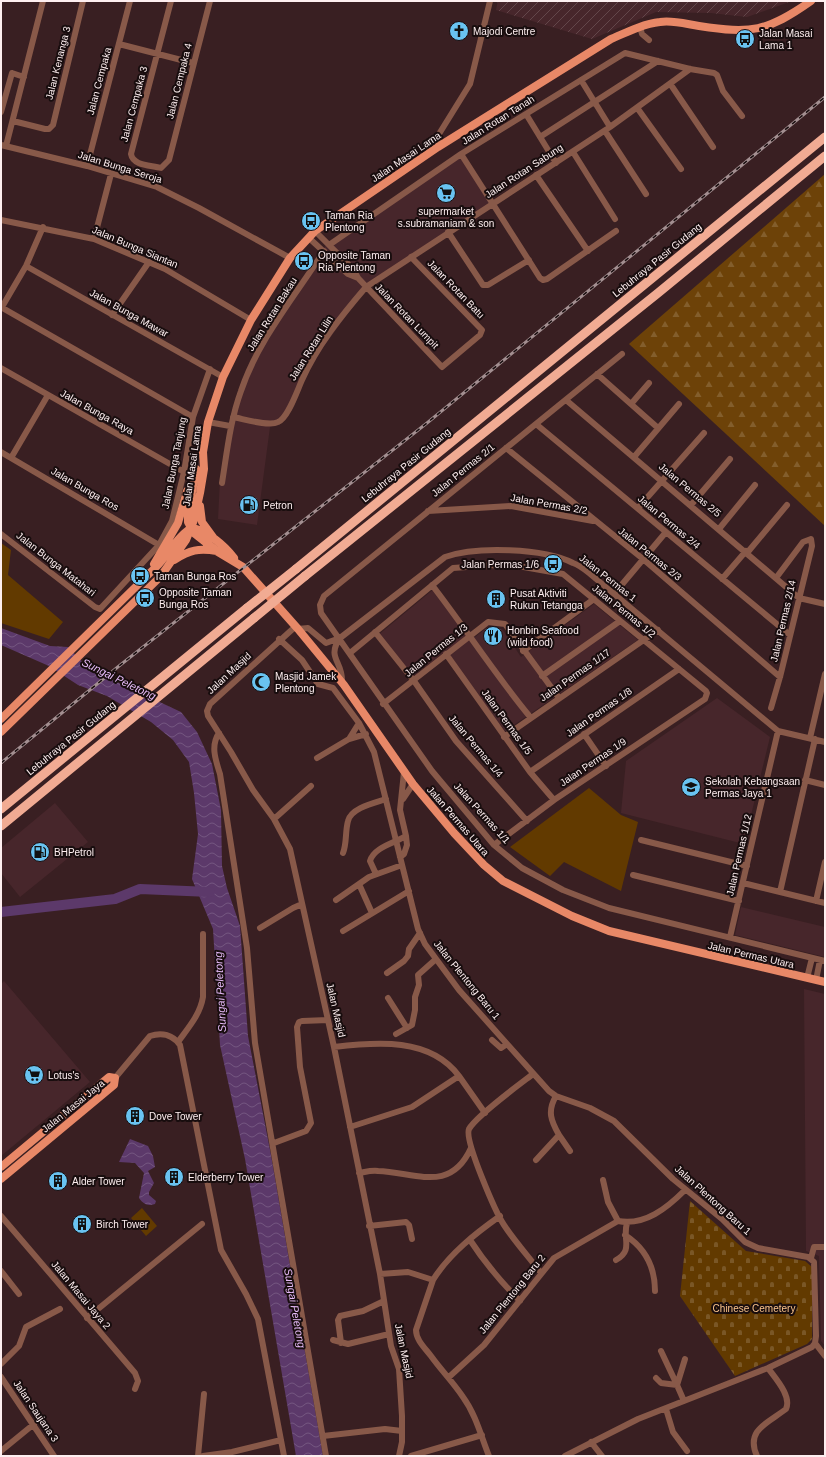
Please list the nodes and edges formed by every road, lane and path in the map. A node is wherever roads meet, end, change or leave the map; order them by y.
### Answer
1 (44, 1) edge
2 (83, 1) edge
3 (130, 1) edge
4 (171, 1) edge
5 (210, 1) edge
6 (490, 1) edge
7 (810, 1) edge
8 (640, 27) junction
9 (649, 40) dead end
10 (119, 44) junction
11 (157, 54) junction
12 (658, 61) junction
13 (193, 63) junction
14 (690, 69) junction
15 (24, 76) junction
16 (581, 80) junction
17 (671, 85) junction
18 (594, 103) junction
19 (638, 108) junction
20 (1, 112) edge
21 (526, 114) junction
22 (742, 116) dead end
23 (13, 121) junction
24 (608, 129) junction
25 (1, 137) edge
26 (540, 137) junction
27 (825, 137) edge
28 (8, 139) junction
29 (4, 146) edge
30 (438, 147) junction
31 (713, 147) dead end
32 (573, 152) junction
33 (461, 154) junction
34 (825, 156) edge
35 (556, 163) junction
36 (166, 165) joint
37 (86, 166) junction
38 (681, 169) dead end
39 (111, 174) junction
40 (536, 175) junction
41 (646, 194) dead end
42 (492, 203) junction
43 (615, 219) dead end
44 (1, 220) edge
45 (43, 227) junction
46 (315, 231) junction
47 (616, 231) dead end
48 (448, 232) junction
49 (94, 238) junction
50 (309, 238) junction
51 (329, 245) junction
52 (588, 251) junction
53 (324, 252) junction
54 (411, 257) junction
55 (290, 258) junction
56 (529, 260) junction
57 (149, 262) junction
58 (26, 266) junction
59 (358, 278) junction
60 (366, 287) junction
61 (2, 307) edge
62 (112, 315) junction
63 (251, 320) junction
64 (622, 354) dead end
65 (442, 367) joint
66 (1, 368) edge
67 (210, 369) junction
68 (597, 374) junction
69 (223, 377) junction
70 (649, 383) dead end
71 (48, 396) junction
72 (566, 400) junction
73 (631, 404) junction
74 (679, 404) dead end
75 (194, 417) junction
76 (233, 417) junction
77 (208, 422) junction
78 (536, 424) junction
79 (230, 426) junction
80 (658, 428) junction
81 (704, 433) dead end
82 (506, 448) junction
83 (1, 452) edge
84 (202, 452) junction
85 (634, 457) junction
86 (11, 458) junction
87 (730, 459) dead end
88 (196, 469) junction
89 (184, 472) junction
90 (663, 481) junction
91 (222, 484) dead end
92 (755, 485) dead end
93 (200, 494) junction
94 (691, 505) junction
95 (787, 505) dead end
96 (638, 508) junction
97 (428, 511) junction
98 (595, 522) junction
99 (191, 528) junction
100 (719, 529) junction
101 (666, 532) junction
102 (1, 534) edge
103 (215, 540) junction
104 (159, 544) junction
105 (218, 552) junction
106 (746, 552) junction
107 (643, 559) junction
108 (172, 562) junction
109 (237, 562) junction
110 (144, 577) junction
111 (776, 578) junction
112 (722, 579) junction
113 (432, 585) junction
114 (614, 594) junction
115 (799, 598) junction
116 (594, 599) junction
117 (825, 604) edge
118 (320, 605) joint
119 (100, 609) joint
120 (620, 621) junction
121 (297, 627) junction
122 (658, 630) junction
123 (375, 632) junction
124 (470, 635) junction
125 (790, 635) junction
126 (340, 638) junction
127 (279, 639) junction
128 (644, 640) junction
129 (523, 651) junction
130 (350, 653) junction
131 (446, 654) junction
132 (680, 669) junction
133 (825, 674) edge
134 (542, 676) junction
135 (780, 677) junction
136 (414, 681) junction
137 (342, 682) junction
138 (559, 698) junction
139 (705, 699) joint
140 (383, 704) junction
141 (771, 708) dead end
142 (531, 718) junction
143 (1, 719) edge
144 (359, 723) junction
145 (778, 731) junction
146 (1, 732) edge
147 (219, 733) junction
148 (366, 734) junction
149 (584, 734) junction
150 (504, 737) junction
151 (349, 739) junction
152 (813, 739) junction
153 (825, 742) edge
154 (318, 758) dead end
155 (606, 766) junction
156 (404, 772) junction
157 (530, 772) junction
158 (805, 780) junction
159 (413, 784) junction
160 (825, 785) edge
161 (311, 786) dead end
162 (386, 799) junction
163 (554, 800) junction
164 (1, 810) edge
165 (400, 810) junction
166 (274, 819) junction
167 (527, 821) junction
168 (1, 826) edge
169 (406, 836) junction
170 (641, 840) dead end
171 (397, 842) junction
172 (494, 846) junction
173 (343, 853) dead end
174 (400, 857) junction
175 (825, 864) edge
176 (402, 866) junction
177 (748, 866) junction
178 (376, 874) junction
179 (633, 875) dead end
180 (359, 884) junction
181 (743, 884) junction
182 (409, 892) junction
183 (780, 892) junction
184 (336, 900) dead end
185 (816, 900) junction
186 (739, 901) junction
187 (825, 903) edge
188 (302, 904) junction
189 (372, 913) junction
190 (260, 928) dead end
191 (343, 931) dead end
192 (420, 933) junction
193 (203, 934) dead end
194 (730, 937) junction
195 (812, 958) junction
196 (436, 959) junction
197 (822, 960) edge
198 (387, 973) dead end
199 (811, 979) junction
200 (825, 982) edge
201 (388, 998) dead end
202 (328, 1020) junction
203 (407, 1028) junction
204 (396, 1034) dead end
205 (492, 1040) dead end
206 (178, 1042) junction
207 (507, 1044) junction
208 (334, 1047) junction
209 (533, 1074) junction
210 (459, 1076) junction
211 (115, 1078) junction
212 (556, 1096) junction
213 (485, 1113) junction
214 (350, 1127) junction
215 (559, 1135) junction
216 (274, 1142) junction
217 (471, 1148) junction
218 (570, 1151) dead end
219 (536, 1160) dead end
220 (1, 1167) edge
221 (359, 1173) junction
222 (1, 1179) edge
223 (603, 1180) dead end
224 (685, 1190) junction
225 (1, 1216) edge
226 (500, 1216) junction
227 (618, 1221) junction
228 (628, 1223) junction
229 (202, 1224) dead end
230 (370, 1226) junction
231 (625, 1235) junction
232 (412, 1239) dead end
233 (470, 1240) junction
234 (825, 1247) edge
235 (811, 1258) junction
236 (616, 1260) dead end
237 (1, 1271) edge
238 (541, 1273) junction
239 (380, 1274) junction
240 (429, 1278) junction
241 (655, 1290) dead end
242 (19, 1294) dead end
243 (384, 1301) junction
244 (520, 1301) junction
245 (60, 1309) dead end
246 (87, 1318) junction
247 (389, 1334) junction
248 (333, 1340) dead end
249 (341, 1343) junction
250 (815, 1343) junction
251 (661, 1351) dead end
252 (825, 1356) edge
253 (685, 1359) dead end
254 (1, 1364) edge
255 (768, 1368) junction
256 (1, 1377) edge
257 (449, 1377) junction
258 (656, 1378) dead end
259 (677, 1385) junction
260 (135, 1389) dead end
261 (204, 1394) dead end
262 (684, 1401) junction
263 (666, 1408) junction
264 (34, 1424) junction
265 (402, 1430) junction
266 (482, 1435) junction
267 (323, 1436) junction
268 (281, 1440) junction
269 (590, 1442) junction
270 (1, 1451) edge
271 (687, 1451) dead end
272 (54, 1456) edge
273 (198, 1456) edge
274 (204, 1456) edge
275 (284, 1456) edge
276 (326, 1456) edge
277 (399, 1456) edge
278 (412, 1456) edge
279 (489, 1456) edge
280 (565, 1456) edge
281 (602, 1456) edge
282 (757, 1456) edge

1 - 15 street
2 - 23 street, Jalan Kenanga 3
3 - 10 street, Jalan Cempaka
4 - 11 street, Jalan Cempaka 3
5 - 13 street, Jalan Cempaka 4
6 - 30 street
7 - 8 main road, Jalan Masai Lama
8 - 9 street
8 - 30 main road, Jalan Masai Lama
10 - 11 street
10 - 37 street, Jalan Cempaka
11 - 13 street
11 - 36 street, Jalan Cempaka 3
12 - 14 street, Jalan Rotan Tanah
12 - 16 street, Jalan Rotan Tanah
12 - 18 street
13 - 36 street, Jalan Cempaka 4
14 - 17 street, Jalan Rotan Sabung
14 - 22 street, Jalan Rotan Tanah
15 - 20 street
15 - 23 street
16 - 18 street
16 - 21 street, Jalan Rotan Tanah
17 - 19 street, Jalan Rotan Sabung
17 - 31 street
18 - 24 street
18 - 26 street
19 - 24 street, Jalan Rotan Sabung
19 - 38 street
21 - 26 street
21 - 33 street, Jalan Rotan Tanah
23 - 28 street
24 - 32 street, Jalan Rotan Sabung
24 - 41 street
25 - 28 street
26 - 35 street
27 - 164 highway, Lebuhraya Pasir Gudang, bridge
28 - 29 street
29 - 37 street, Jalan Bunga Seroja
30 - 46 main road, Jalan Masai Lama
32 - 35 street, Jalan Rotan Sabung
32 - 43 street
33 - 42 street
33 - 51 street, Jalan Rotan Tanah
34 - 168 highway, bridge
35 - 40 street, Jalan Rotan Sabung
37 - 39 street, Jalan Bunga Seroja
39 - 49 street
39 - 55 street, Jalan Bunga Seroja
40 - 42 street, Jalan Rotan Sabung
40 - 52 street
42 - 48 street, Jalan Rotan Sabung
42 - 56 street
44 - 45 street, Jalan Bunga Siantan
45 - 49 street, Jalan Bunga Siantan
45 - 58 street
46 - 50 main road, Jalan Masai Lama
46 - 51 street, Jalan Rotan Lumpit
47 - 52 street
48 - 54 street, Jalan Rotan Sabung
48 - 56 street
49 - 57 street, Jalan Bunga Siantan
50 - 53 street, Jalan Rotan Lumpit
50 - 55 main road, Jalan Masai Lama
51 - 59 street, Jalan Rotan Lumpit
52 - 56 street
53 - 59 street, Jalan Rotan Lumpit
53 - 76 street, Jalan Rotan Bakau
54 - 60 street, Jalan Rotan Sabung
54 - 65 street, Jalan Rotan Batu
55 - 63 main road, Jalan Masai Lama
57 - 62 street
57 - 63 street, Jalan Bunga Siantan
58 - 61 street
58 - 62 street, Jalan Bunga Mawar
59 - 60 street, Jalan Rotan Lumpit
60 - 65 street, Jalan Rotan Lumpit
60 - 76 street, Jalan Rotan Lilin
61 - 75 street
62 - 67 street, Jalan Bunga Mawar
63 - 69 main road, Jalan Masai Lama
64 - 68 street, Jalan Permas 2/1
66 - 71 street, Jalan Bunga Raya
67 - 69 street, Jalan Bunga Mawar
67 - 75 street, Jalan Bunga Tanjung
68 - 72 street, Jalan Permas 2/1
68 - 73 street
69 - 77 main road, Jalan Masai Lama
70 - 73 street
71 - 86 street
71 - 89 street, Jalan Bunga Raya
72 - 78 street, Jalan Permas 2/1
72 - 85 street, Jalan Permas 2/5
73 - 80 street
74 - 80 street
75 - 89 street, Jalan Bunga Tanjung
76 - 79 street, Jalan Rotan Bakau
77 - 79 street
77 - 84 main road, Jalan Masai Lama
78 - 82 street, Jalan Permas 2/1
78 - 96 street, Jalan Permas 2/4
79 - 91 street, Jalan Rotan Bakau
80 - 85 street
81 - 90 street
82 - 97 street, Jalan Permas 2/1
82 - 98 street, Jalan Permas 2/3
83 - 86 street, Jalan Bunga Ros
84 - 88 main road
84 - 93 main road, Jalan Masai Lama
85 - 90 street, Jalan Permas 2/5
86 - 104 street, Jalan Bunga Ros
87 - 94 street
88 - 99 main road, Jalan Masai Lama
88 - 110 main road
89 - 104 street, Jalan Bunga Tanjung
90 - 94 street, Jalan Permas 2/5
90 - 96 street
92 - 100 street
93 - 99 main road, Jalan Masai Lama
93 - 103 main road
94 - 100 street, Jalan Permas 2/5
95 - 106 street
96 - 101 street, Jalan Permas 2/4
97 - 98 street, Jalan Permas 2/2
97 - 118 street, Jalan Permas 2/1
98 - 107 street, Jalan Permas 2/3
99 - 103 main road, Jalan Permas Utara
99 - 105 main road, Jalan Permas Utara
99 - 108 main road, Jalan Masai Lama
99 - 110 main road, Jalan Masai Lama
100 - 106 street, Jalan Permas 2/5
101 - 107 street
101 - 112 street, Jalan Permas 2/4
102 - 119 street, Jalan Bunga Matahari
103 - 109 main road, Jalan Permas Utara
104 - 119 street, Jalan Bunga Tanjung
105 - 108 main road
105 - 109 main road, Jalan Permas Utara
106 - 111 street, Jalan Permas 2/5
106 - 112 street
107 - 114 street
107 - 135 street, Jalan Permas 2/3
108 - 146 main road, Jalan Masai Lama
109 - 121 main road, Jalan Permas Utara
110 - 143 main road, Jalan Masai Lama
111 - 115 street, Jalan Permas 2/5
111 - 115 street, Jalan Permas 2/14
112 - 125 street, Jalan Permas 2/4
113 - 116 street, Jalan Permas 1/2
113 - 123 street, Jalan Permas 1/2
113 - 124 street
114 - 122 street, Jalan Permas 1
114 - 126 street, Jalan Permas 1
115 - 117 street
115 - 125 street, Jalan Permas 2/14
116 - 120 street, Jalan Permas 1/2
116 - 129 street
118 - 126 street, Jalan Permas 1/1
120 - 128 street, Jalan Permas 1/2
120 - 134 street
121 - 126 street
121 - 127 street, Jalan Masjid
121 - 137 main road, Jalan Permas Utara
122 - 128 street, Jalan Permas 1/17
122 - 145 street, Jalan Permas 1
123 - 130 street, Jalan Permas 1/2
123 - 136 street, Jalan Permas 1/4
124 - 129 street, Jalan Permas 1/3
124 - 131 street, Jalan Permas 1/3
124 - 142 street
125 - 135 street, Jalan Permas 2/14
126 - 130 street, Jalan Permas 1/1
126 - 137 street
127 - 144 street, Jalan Plentong Baru 1
127 - 147 street, Jalan Masjid
128 - 132 street, Jalan Permas 1/2
128 - 138 street, Jalan Permas 1/17
129 - 134 street
130 - 140 street, Jalan Permas 1/1
131 - 136 street, Jalan Permas 1/3
131 - 150 street, Jalan Permas 1/5
132 - 139 street, Jalan Permas 1/2
132 - 149 street, Jalan Permas 1/8
133 - 152 street
134 - 138 street
135 - 141 street, Jalan Permas 2/14
136 - 140 street, Jalan Permas 1/3
136 - 167 street, Jalan Permas 1/4
137 - 156 main road, Jalan Permas Utara
138 - 142 street, Jalan Permas 1/17
139 - 155 street, Jalan Permas 1/9
140 - 172 street, Jalan Permas 1/1
142 - 150 street, Jalan Permas 1/17
144 - 148 street, Jalan Plentong Baru 1
144 - 151 street
145 - 152 street, Jalan Permas 1
145 - 177 street, Jalan Permas 1/12
147 - 166 street, Jalan Masjid
147 - 216 street
148 - 151 street
148 - 162 street, Jalan Plentong Baru 1
149 - 155 street
149 - 157 street, Jalan Permas 1/8
150 - 157 street, Jalan Permas 1/5
151 - 154 street
152 - 153 street, Jalan Permas 1
152 - 158 street
155 - 163 street, Jalan Permas 1/9
156 - 159 main road, Jalan Permas Utara
156 - 165 street
157 - 163 street, Jalan Permas 1/5
158 - 160 street
158 - 183 street
159 - 165 street
159 - 199 main road, Jalan Permas Utara
161 - 166 street
162 - 171 street, Jalan Plentong Baru 1
162 - 173 street
163 - 167 street, Jalan Permas 1/9
165 - 169 street
166 - 188 street, Jalan Masjid
167 - 172 street, Jalan Permas 1/9
169 - 171 street
169 - 174 street
170 - 177 street
171 - 174 street, Jalan Plentong Baru 1
171 - 178 street
172 - 194 street, Jalan Permas 1/1
174 - 176 street, Jalan Plentong Baru 1
175 - 185 street
176 - 178 street
176 - 182 street, Jalan Plentong Baru 1
177 - 181 street, Jalan Permas 1/12
178 - 180 street
179 - 186 street
180 - 184 street
180 - 189 street
181 - 183 street
181 - 186 street, Jalan Permas 1/12
182 - 189 street
182 - 192 street, Jalan Plentong Baru 1
183 - 185 street
185 - 187 street
186 - 194 street, Jalan Permas 1/12
188 - 190 street
188 - 202 street, Jalan Masjid
189 - 191 street
192 - 196 street, Jalan Plentong Baru 1
192 - 198 street
193 - 206 street
194 - 195 street, Jalan Permas 1/1
195 - 197 street, Jalan Permas 1/1
195 - 199 street
196 - 203 street
196 - 207 street, Jalan Plentong Baru 1
197 - 199 street
199 - 200 main road, Jalan Permas Utara
201 - 203 street
202 - 208 street, Jalan Masjid
202 - 216 street
203 - 204 street
205 - 207 street
206 - 211 street
206 - 268 street
207 - 209 street, Jalan Plentong Baru 1
208 - 210 street
208 - 214 street, Jalan Masjid
209 - 212 street, Jalan Plentong Baru 1
209 - 213 street
210 - 213 street
210 - 214 street
211 - 220 main road, Jalan Masai Jaya
211 - 222 main road, Jalan Masai Jaya
212 - 215 street
212 - 224 street, Jalan Plentong Baru 1
213 - 217 street
214 - 221 street, Jalan Masjid
215 - 218 street
215 - 219 street
216 - 267 street
217 - 221 street
217 - 226 street
221 - 230 street, Jalan Masjid
223 - 227 street
224 - 228 street
224 - 235 street, Jalan Plentong Baru 1
225 - 246 street, Jalan Masai Jaya 2
226 - 233 street
226 - 238 street
227 - 228 street
227 - 238 street, Jalan Plentong Baru 2
228 - 231 street
229 - 246 street
230 - 232 street
230 - 239 street, Jalan Masjid
231 - 236 street
231 - 241 street
233 - 240 street
233 - 244 street
234 - 235 street
235 - 250 street
237 - 242 street
238 - 244 street, Jalan Plentong Baru 2
239 - 240 street
239 - 243 street, Jalan Masjid
240 - 257 street
243 - 247 street, Jalan Masjid
243 - 249 street
244 - 257 street, Jalan Plentong Baru 2
245 - 254 street
246 - 260 street, Jalan Masai Jaya 2
247 - 249 street
247 - 265 street, Jalan Masjid
248 - 249 street
250 - 252 street
250 - 255 street
251 - 259 street
253 - 259 street
255 - 262 street
255 - 282 street
256 - 264 street, Jalan Saujana 3
257 - 266 street
258 - 259 street
259 - 262 street
261 - 273 street
262 - 263 street
263 - 269 street
263 - 271 street
264 - 270 street
264 - 272 street, Jalan Saujana 3
265 - 267 street
265 - 277 street, Jalan Masjid
266 - 278 street
266 - 279 street
267 - 276 street
268 - 274 street
268 - 275 street
269 - 280 street
269 - 281 street

